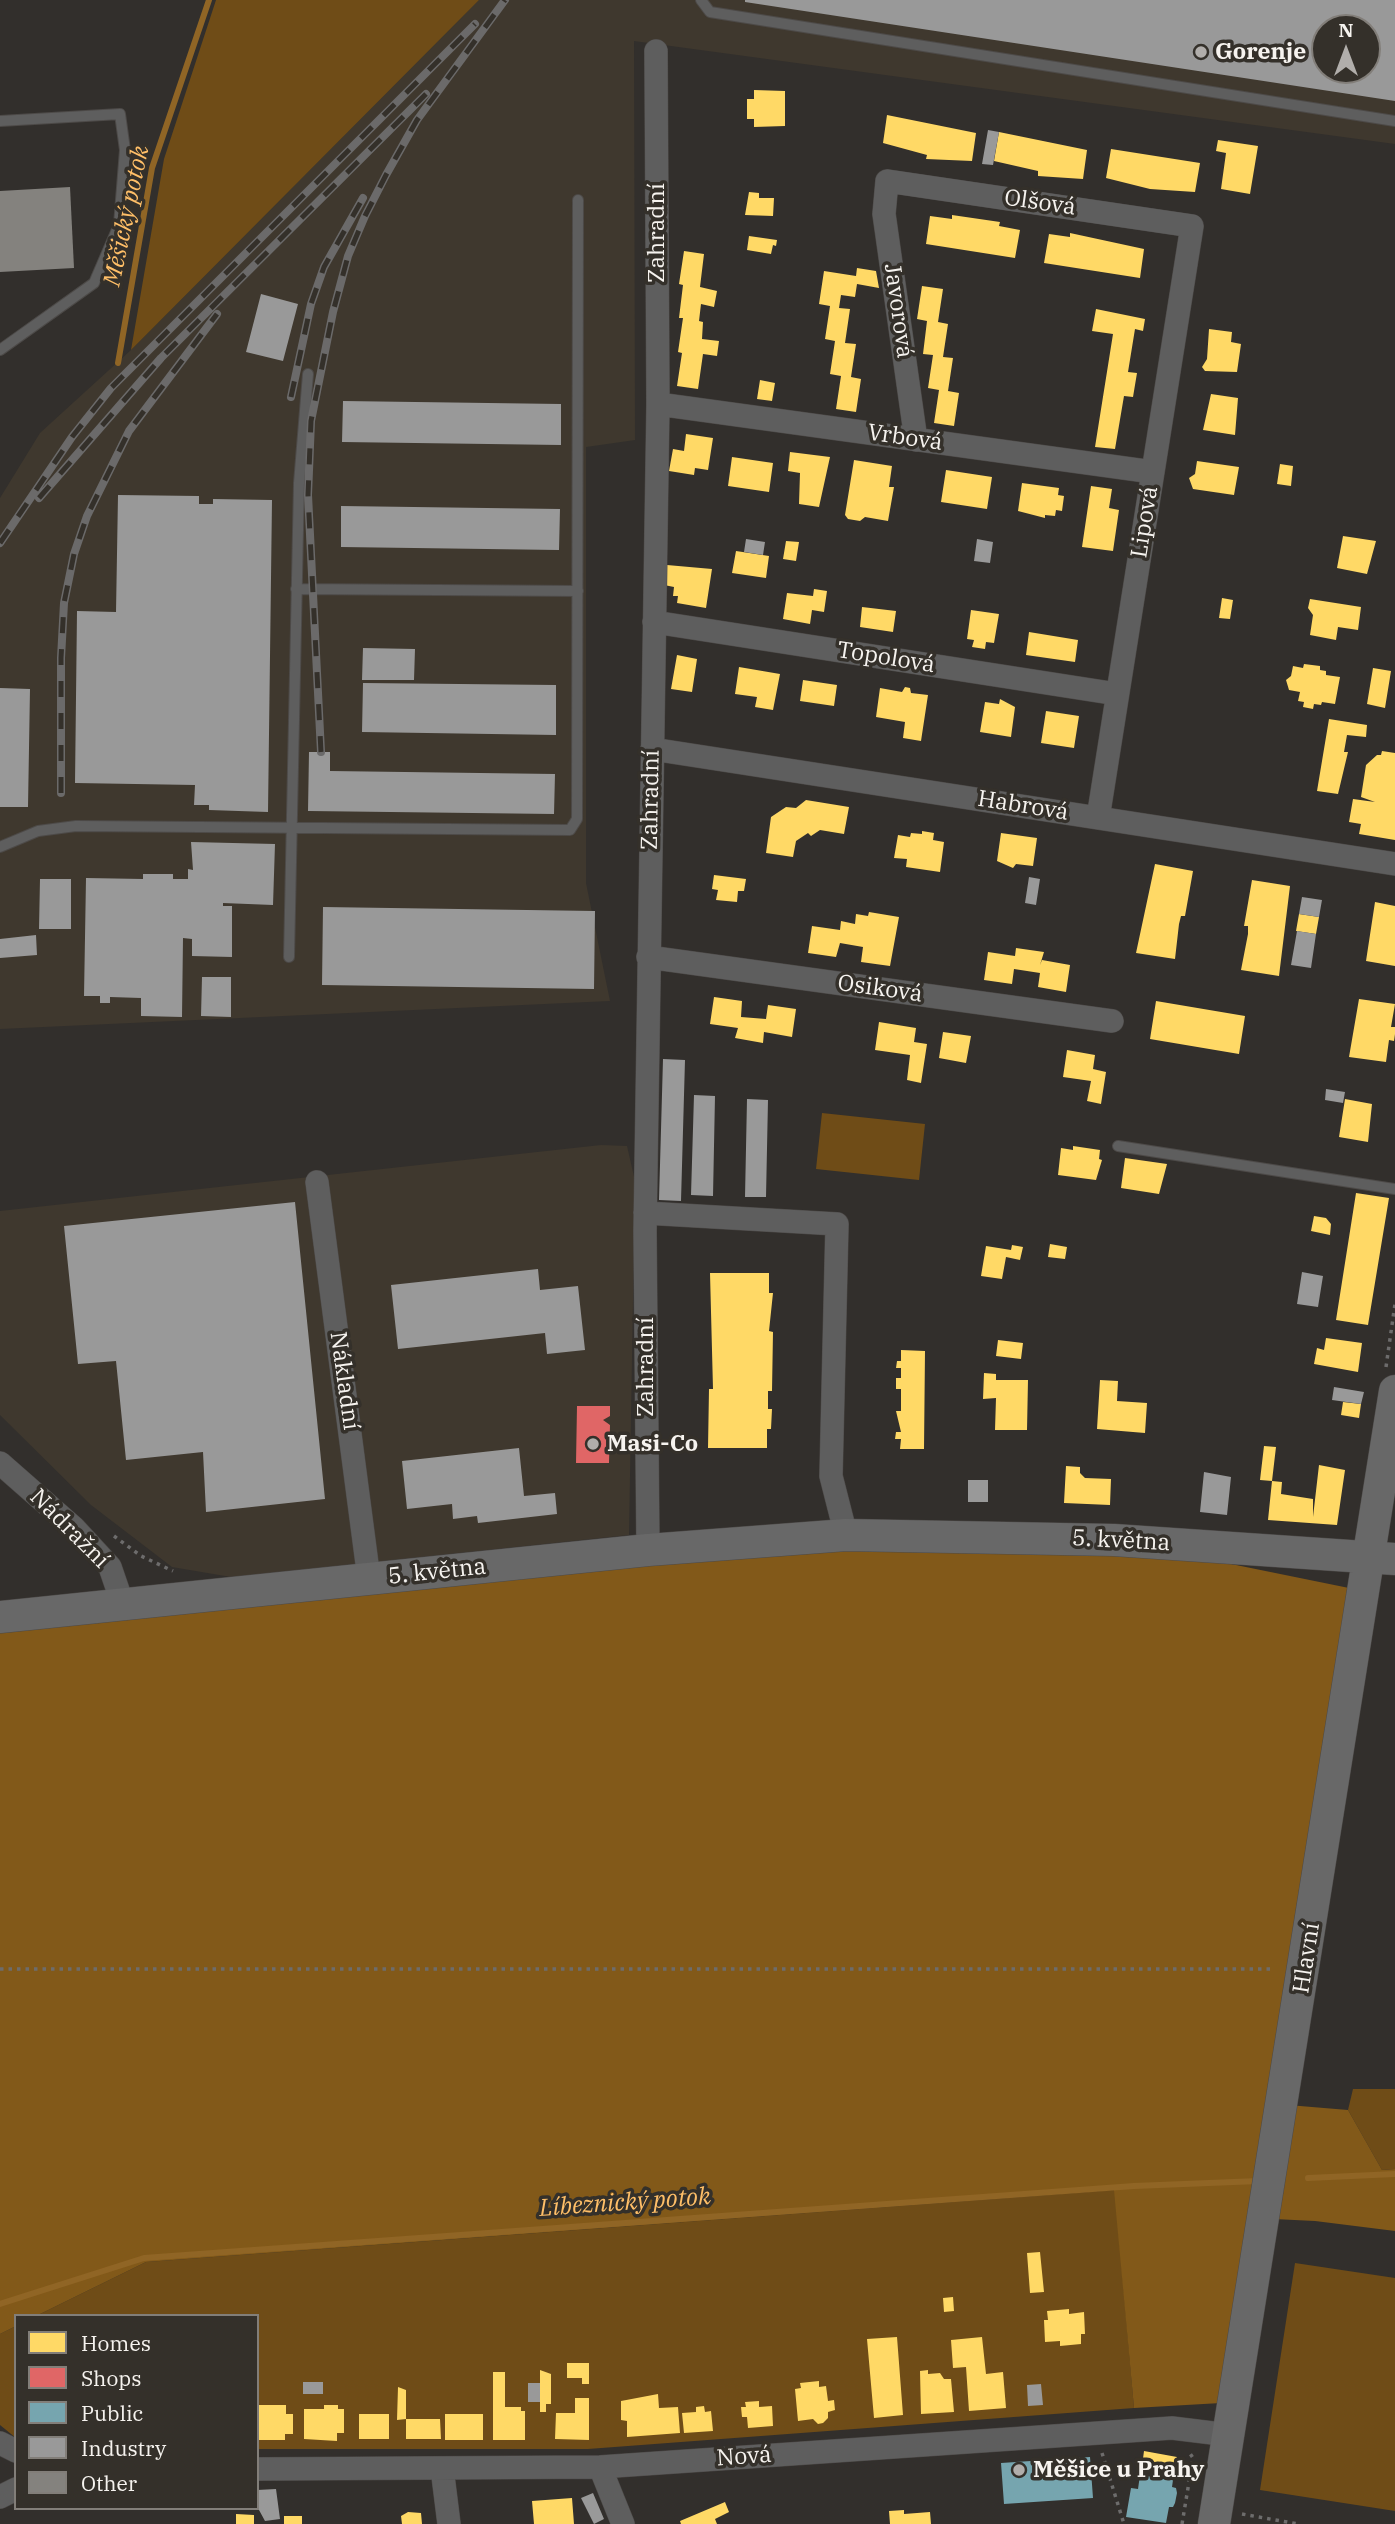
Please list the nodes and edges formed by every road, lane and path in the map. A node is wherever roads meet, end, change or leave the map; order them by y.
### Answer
1 (701, 0) edge
2 (656, 51) dead end
3 (0, 121) edge
4 (1395, 121) edge
5 (887, 181) joint
6 (578, 200) dead end
7 (1192, 226) joint
8 (0, 350) edge
9 (308, 374) dead end
10 (658, 404) junction
11 (916, 440) junction
12 (1153, 472) junction
13 (296, 589) junction
14 (578, 591) junction
15 (654, 622) junction
16 (1117, 694) junction
17 (652, 749) junction
18 (1098, 818) junction
19 (291, 828) junction
20 (0, 847) edge
21 (1395, 864) edge
22 (289, 957) dead end
23 (648, 957) junction
24 (1112, 1021) dead end
25 (1118, 1146) dead end
26 (317, 1182) dead end
27 (1395, 1189) edge
28 (645, 1213) junction
29 (1395, 1304) edge
30 (1390, 1380) edge
31 (0, 1464) edge
32 (109, 1532) dead end
33 (846, 1535) junction
34 (648, 1550) junction
35 (1382, 1559) edge
36 (180, 1573) dead end
37 (369, 1579) junction
38 (123, 1605) junction
39 (14, 1615) edge
40 (0, 1969) edge
41 (1305, 1969) junction
42 (1172, 2428) junction
43 (1096, 2434) junction
44 (1229, 2435) junction
45 (600, 2467) junction
46 (442, 2468) junction
47 (259, 2469) edge
48 (1227, 2519) edge
49 (449, 2524) edge
50 (623, 2524) edge
51 (1124, 2524) edge
52 (1182, 2524) edge
53 (1298, 2524) edge

1 - 4 lane
2 - 10 street, Zahradní
3 - 8 lane
5 - 7 street, Olšová
5 - 11 street, Javorová
6 - 14 lane
7 - 12 street, Lipová
9 - 13 lane
10 - 11 street, Vrbová
10 - 15 street, Zahradní
11 - 12 street, Vrbová
12 - 16 street, Lipová
13 - 14 lane
13 - 19 lane
14 - 19 lane
15 - 16 street, Topolová
15 - 17 street, Zahradní
16 - 18 street, Lipová
17 - 18 street, Habrová
17 - 23 street, Zahradní
18 - 21 street, Habrová
19 - 20 lane
19 - 22 lane
23 - 24 street, Osiková
23 - 28 street, Zahradní
25 - 27 lane
26 - 37 street, Nákladní
28 - 33 street
28 - 34 street, Zahradní
29 - 30 path
30 - 35 main road, Hlavní
31 - 38 street, Nádražní
32 - 36 path
33 - 34 main road, 5. května
33 - 35 main road, 5. května
34 - 37 main road, 5. května
35 - 41 main road, Hlavní
37 - 38 main road, 5. května
38 - 39 main road, 5. května
40 - 41 path
41 - 44 main road, Hlavní
42 - 43 street, Nová
42 - 44 street, Nová
42 - 52 path
43 - 45 street, Nová
43 - 51 path
44 - 48 main road, Hlavní
45 - 46 street, Nová
45 - 50 street
46 - 47 street, Nová
46 - 49 street
48 - 53 path

